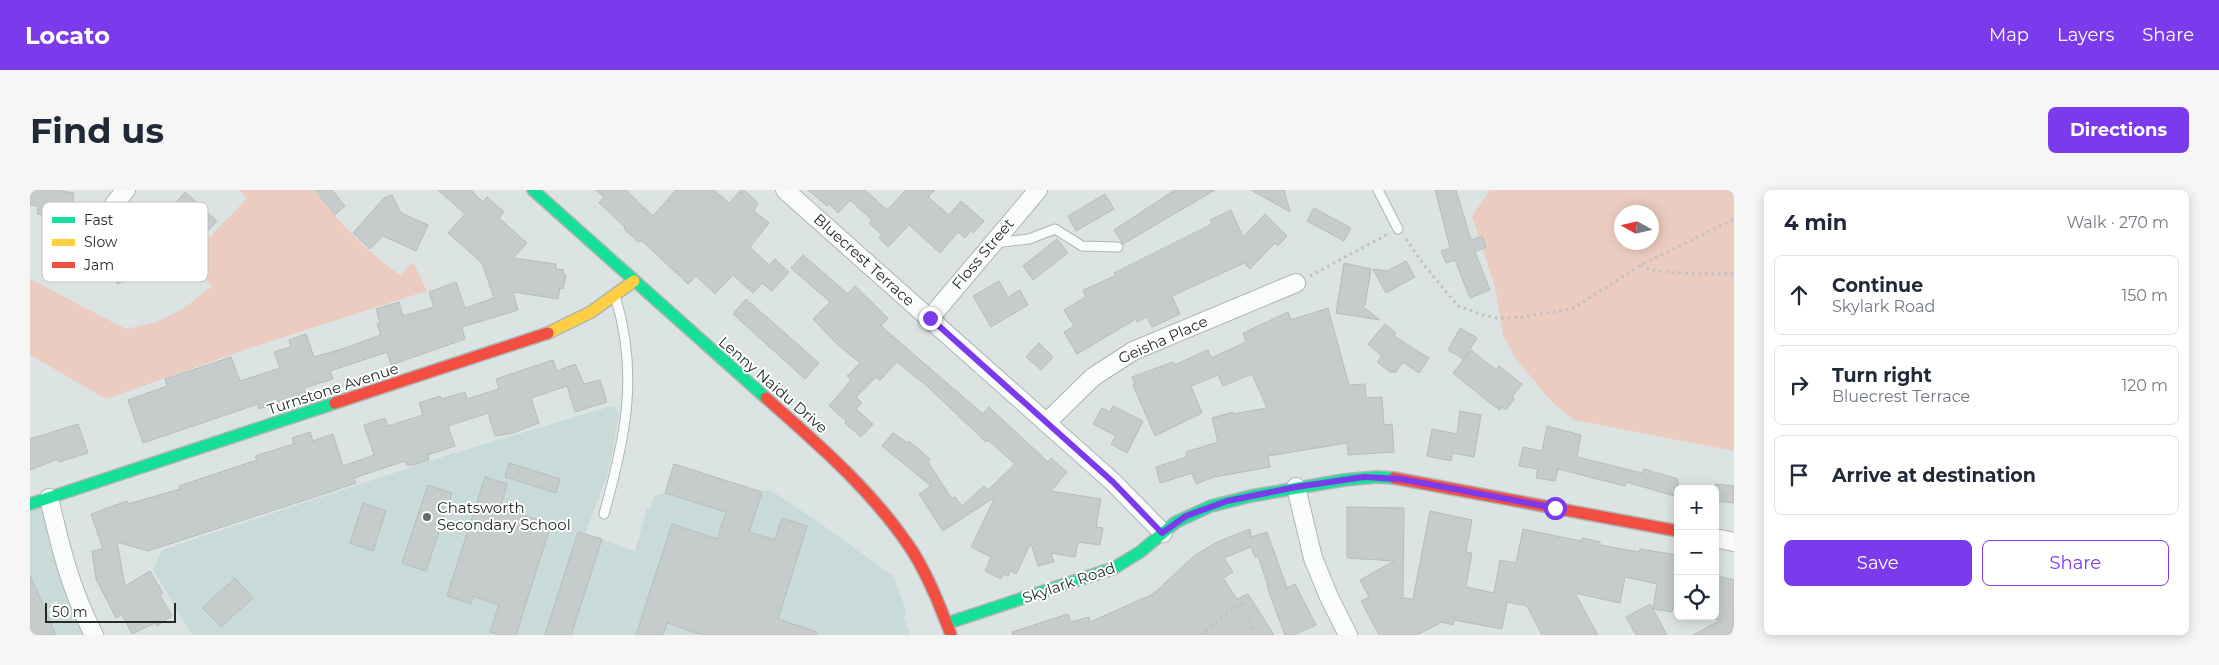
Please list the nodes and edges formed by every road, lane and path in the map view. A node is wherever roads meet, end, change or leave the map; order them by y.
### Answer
1 (126, 190) edge
2 (533, 190) edge
3 (785, 190) edge
4 (1378, 190) edge
5 (1030, 192) edge
6 (116, 202) edge
7 (1734, 219) edge
8 (1398, 229) junction
9 (992, 243) junction
10 (1118, 247) dead end
11 (1641, 265) junction
12 (1734, 274) edge
13 (634, 281) junction
14 (1296, 283) joint
15 (616, 298) junction
16 (930, 318) junction
17 (1046, 423) junction
18 (1296, 487) junction
19 (49, 498) junction
20 (30, 504) edge
21 (604, 514) dead end
22 (1674, 530) edge
23 (1162, 533) junction
24 (1719, 539) edge
25 (1734, 542) edge
26 (948, 623) junction
27 (94, 635) edge
28 (951, 635) edge
29 (1200, 635) edge
30 (1256, 635) edge
31 (1348, 635) edge

1 - 6 street
2 - 13 street, Lenny Naidu Drive
3 - 16 street, Bluecrest Terrace
4 - 8 lane
5 - 9 street, Floss Street
7 - 11 path
8 - 11 path
8 - 14 path
9 - 10 lane
9 - 16 street, Floss Street
11 - 12 path
13 - 15 street, Turnstone Avenue
13 - 26 street, Lenny Naidu Drive
14 - 17 street, Geisha Place
15 - 19 street, Turnstone Avenue
15 - 21 lane
16 - 17 street, Bluecrest Terrace
17 - 23 street, Bluecrest Terrace
18 - 22 street, Skylark Road
18 - 23 street, Skylark Road
18 - 31 street
19 - 20 street, Turnstone Avenue
19 - 27 street
23 - 26 street, Skylark Road
24 - 25 street
26 - 28 street, Lenny Naidu Drive
29 - 30 path

